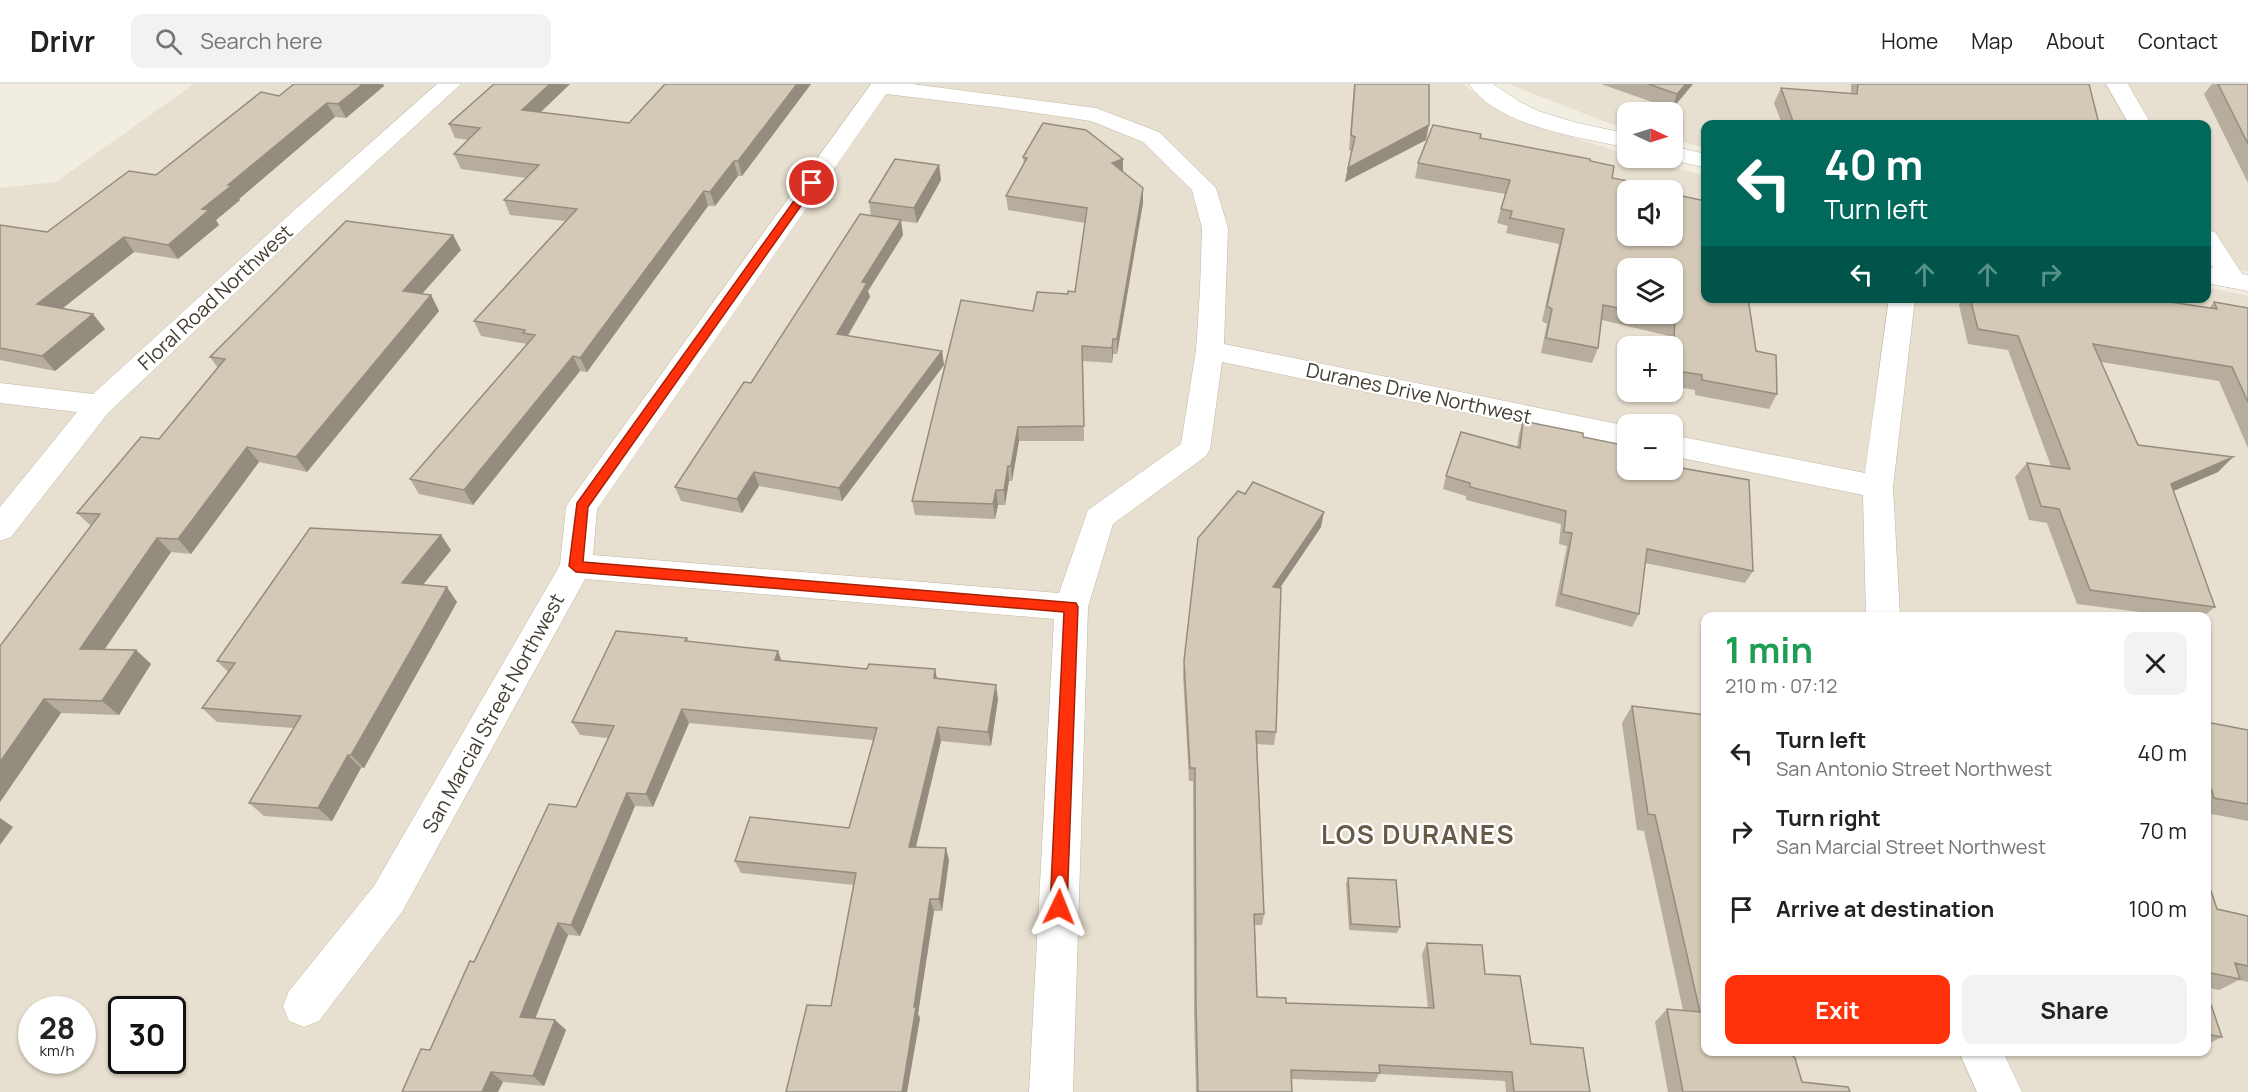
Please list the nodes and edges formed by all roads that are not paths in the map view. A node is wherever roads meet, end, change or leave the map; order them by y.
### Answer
1 (450, 84) edge
2 (1480, 84) edge
3 (2117, 84) edge
4 (881, 86) edge
5 (2138, 120) edge
6 (1617, 138) edge
7 (1683, 156) edge
8 (1701, 160) edge
9 (2211, 244) edge
10 (2211, 275) edge
11 (2240, 282) edge
12 (1901, 303) edge
13 (1210, 351) junction
14 (0, 393) edge
15 (99, 405) junction
16 (1617, 434) edge
17 (1683, 447) edge
18 (1878, 487) junction
19 (0, 529) edge
20 (576, 566) junction
21 (1071, 607) junction
22 (1883, 612) edge
23 (304, 1006) dead end
24 (1983, 1056) edge
25 (1051, 1092) edge
26 (2000, 1092) edge

1 - 15 street, Floral Road Northwest
2 - 6 street
3 - 5 street
4 - 13 street
4 - 20 street, San Marcial Street Northwest
7 - 8 street
9 - 11 street
10 - 11 street
12 - 18 street
13 - 16 street, Duranes Drive Northwest
13 - 21 street
14 - 15 street
15 - 19 street, Floral Road Northwest
17 - 18 street
18 - 22 street
20 - 21 street
20 - 23 street, San Marcial Street Northwest
21 - 25 street
24 - 26 street

